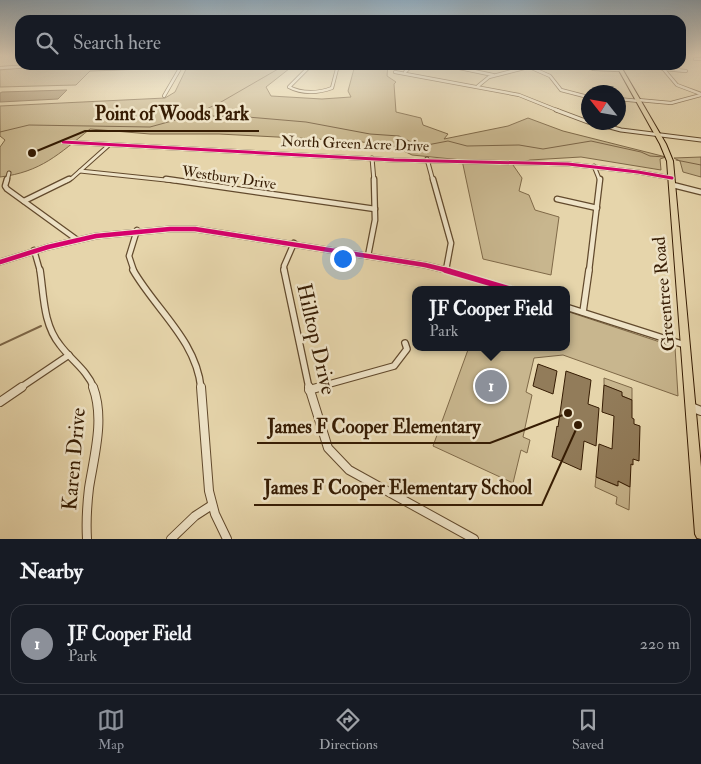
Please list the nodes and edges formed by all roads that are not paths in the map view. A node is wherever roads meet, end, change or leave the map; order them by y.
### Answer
1 (173, 81) edge
2 (295, 81) edge
3 (335, 81) edge
4 (453, 81) edge
5 (483, 81) edge
6 (554, 81) edge
7 (628, 81) edge
8 (673, 81) edge
9 (478, 86) junction
10 (701, 94) edge
11 (581, 95) edge
12 (164, 96) dead end
13 (626, 100) edge
14 (639, 101) junction
15 (581, 119) edge
16 (624, 130) edge
17 (657, 134) junction
18 (701, 140) edge
19 (63, 142) dead end
20 (109, 145) junction
21 (372, 158) junction
22 (427, 159) junction
23 (594, 166) junction
24 (80, 171) junction
25 (9, 173) dead end
26 (672, 182) junction
27 (701, 192) edge
28 (557, 199) dead end
29 (24, 201) junction
30 (597, 208) junction
31 (375, 209) junction
32 (137, 230) junction
33 (76, 239) junction
34 (294, 244) junction
35 (34, 250) junction
36 (368, 256) junction
37 (0, 262) edge
38 (446, 270) junction
39 (500, 286) edge
40 (570, 308) edge
41 (583, 312) junction
42 (405, 343) dead end
43 (686, 345) junction
44 (69, 355) junction
45 (309, 390) junction
46 (0, 402) edge
47 (696, 409) edge
48 (212, 505) junction
49 (701, 534) edge
50 (87, 539) edge
51 (172, 539) edge
52 (228, 539) edge
53 (474, 539) edge

1 - 12 street
2 - 3 street
4 - 9 street
5 - 9 street
6 - 11 street
7 - 14 main road, Greentree Road
8 - 10 street
9 - 15 street
10 - 14 street
13 - 14 street
14 - 17 main road, Greentree Road
16 - 17 street
17 - 18 street
17 - 26 main road, Greentree Road
19 - 20 street, North Green Acre Drive
20 - 21 street, North Green Acre Drive
20 - 24 street
21 - 22 street, North Green Acre Drive
21 - 31 street
22 - 23 street, North Green Acre Drive
22 - 38 street
23 - 26 street, North Green Acre Drive
23 - 30 street
24 - 29 street
24 - 31 street, Westbury Drive
25 - 29 street
26 - 27 street, North Green Acre Drive
26 - 43 main road, Greentree Road
28 - 30 street
29 - 33 street
30 - 41 street
31 - 36 street
32 - 33 street
32 - 34 street
32 - 48 street
33 - 35 street
34 - 36 street
34 - 45 street, Hilltop Drive
35 - 37 street
35 - 44 street, Karen Drive
36 - 38 street
38 - 39 street
40 - 41 street
41 - 43 street
42 - 45 street
43 - 47 main road, Greentree Road
44 - 46 street
44 - 50 street, Karen Drive
45 - 53 street, Hilltop Drive
47 - 49 main road, Greentree Road
48 - 51 street
48 - 52 street

